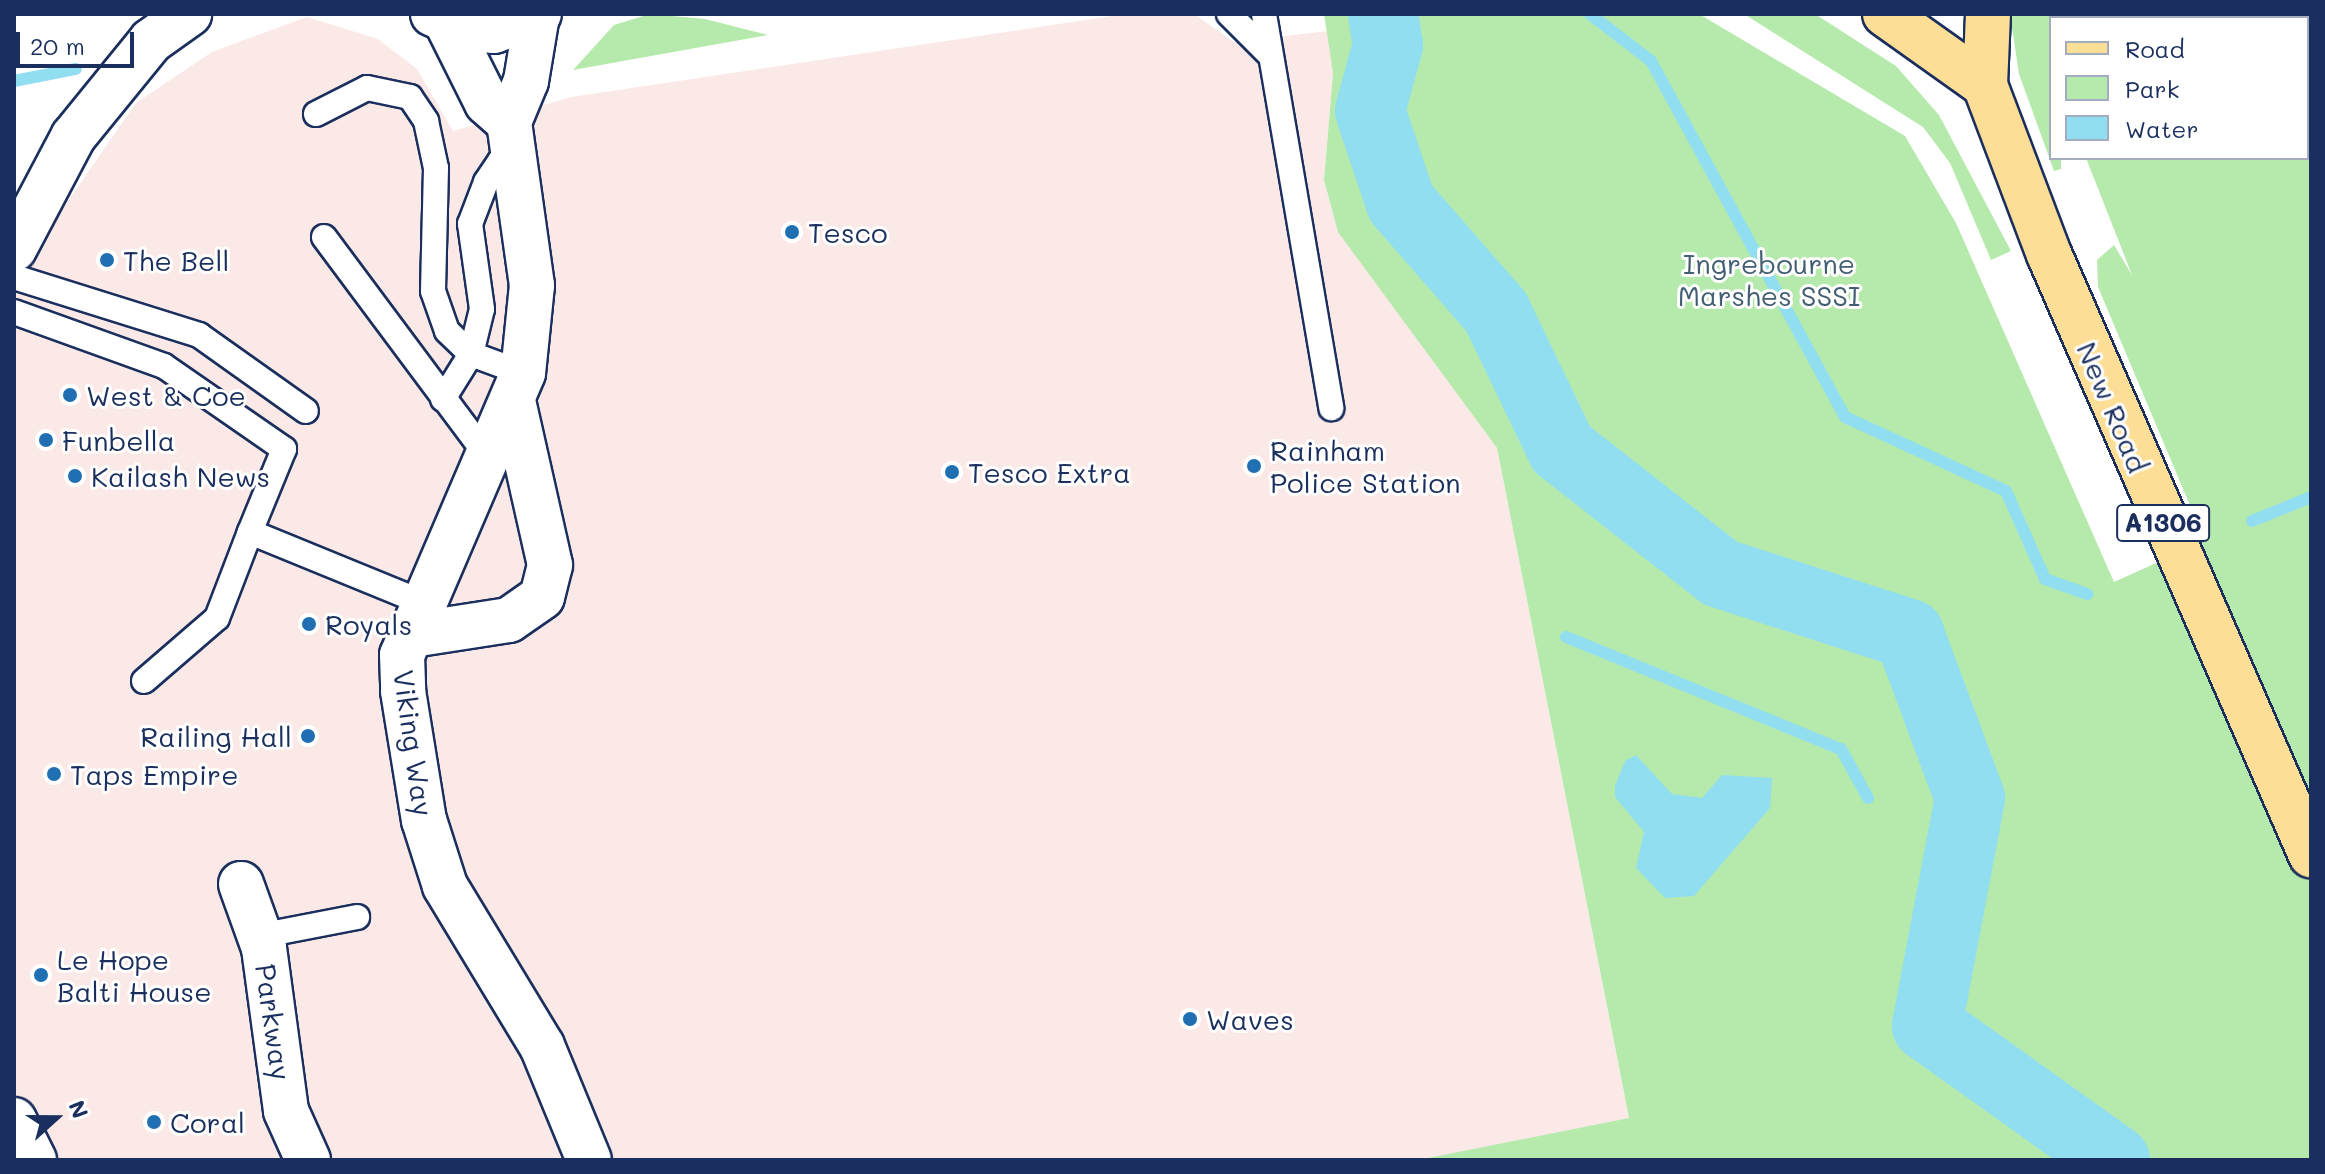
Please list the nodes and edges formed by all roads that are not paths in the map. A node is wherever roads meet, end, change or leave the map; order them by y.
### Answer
1 (189, 14) edge
2 (1229, 14) edge
3 (1264, 14) edge
4 (1885, 14) edge
5 (1988, 14) edge
6 (538, 15) edge
7 (440, 19) edge
8 (1267, 52) junction
9 (1985, 85) junction
10 (316, 114) dead end
11 (512, 138) junction
12 (324, 237) dead end
13 (14, 249) edge
14 (14, 277) edge
15 (14, 312) edge
16 (471, 354) junction
17 (518, 387) junction
18 (443, 399) junction
19 (1331, 408) dead end
20 (306, 411) dead end
21 (485, 453) junction
22 (250, 532) junction
23 (419, 619) junction
24 (144, 681) dead end
25 (2311, 855) edge
26 (241, 884) dead end
27 (357, 917) dead end
28 (259, 936) junction
29 (14, 1120) edge
30 (34, 1160) edge
31 (308, 1160) edge
32 (589, 1160) edge

1 - 13 street
2 - 8 lane
3 - 8 lane
4 - 9 main road
5 - 9 main road, New Road / A1306
6 - 7 street
6 - 11 street
7 - 11 street
8 - 19 lane
9 - 25 main road, New Road / A1306
10 - 16 lane
11 - 16 lane
11 - 17 street, Viking Way
12 - 18 lane
14 - 20 lane
15 - 22 lane
16 - 17 lane
16 - 18 lane
17 - 21 street, Viking Way
17 - 23 street
18 - 21 lane
21 - 23 street, Viking Way
22 - 23 lane
22 - 24 lane
23 - 32 street, Viking Way
26 - 28 street, Parkway
27 - 28 lane
28 - 31 street, Parkway
29 - 30 street

